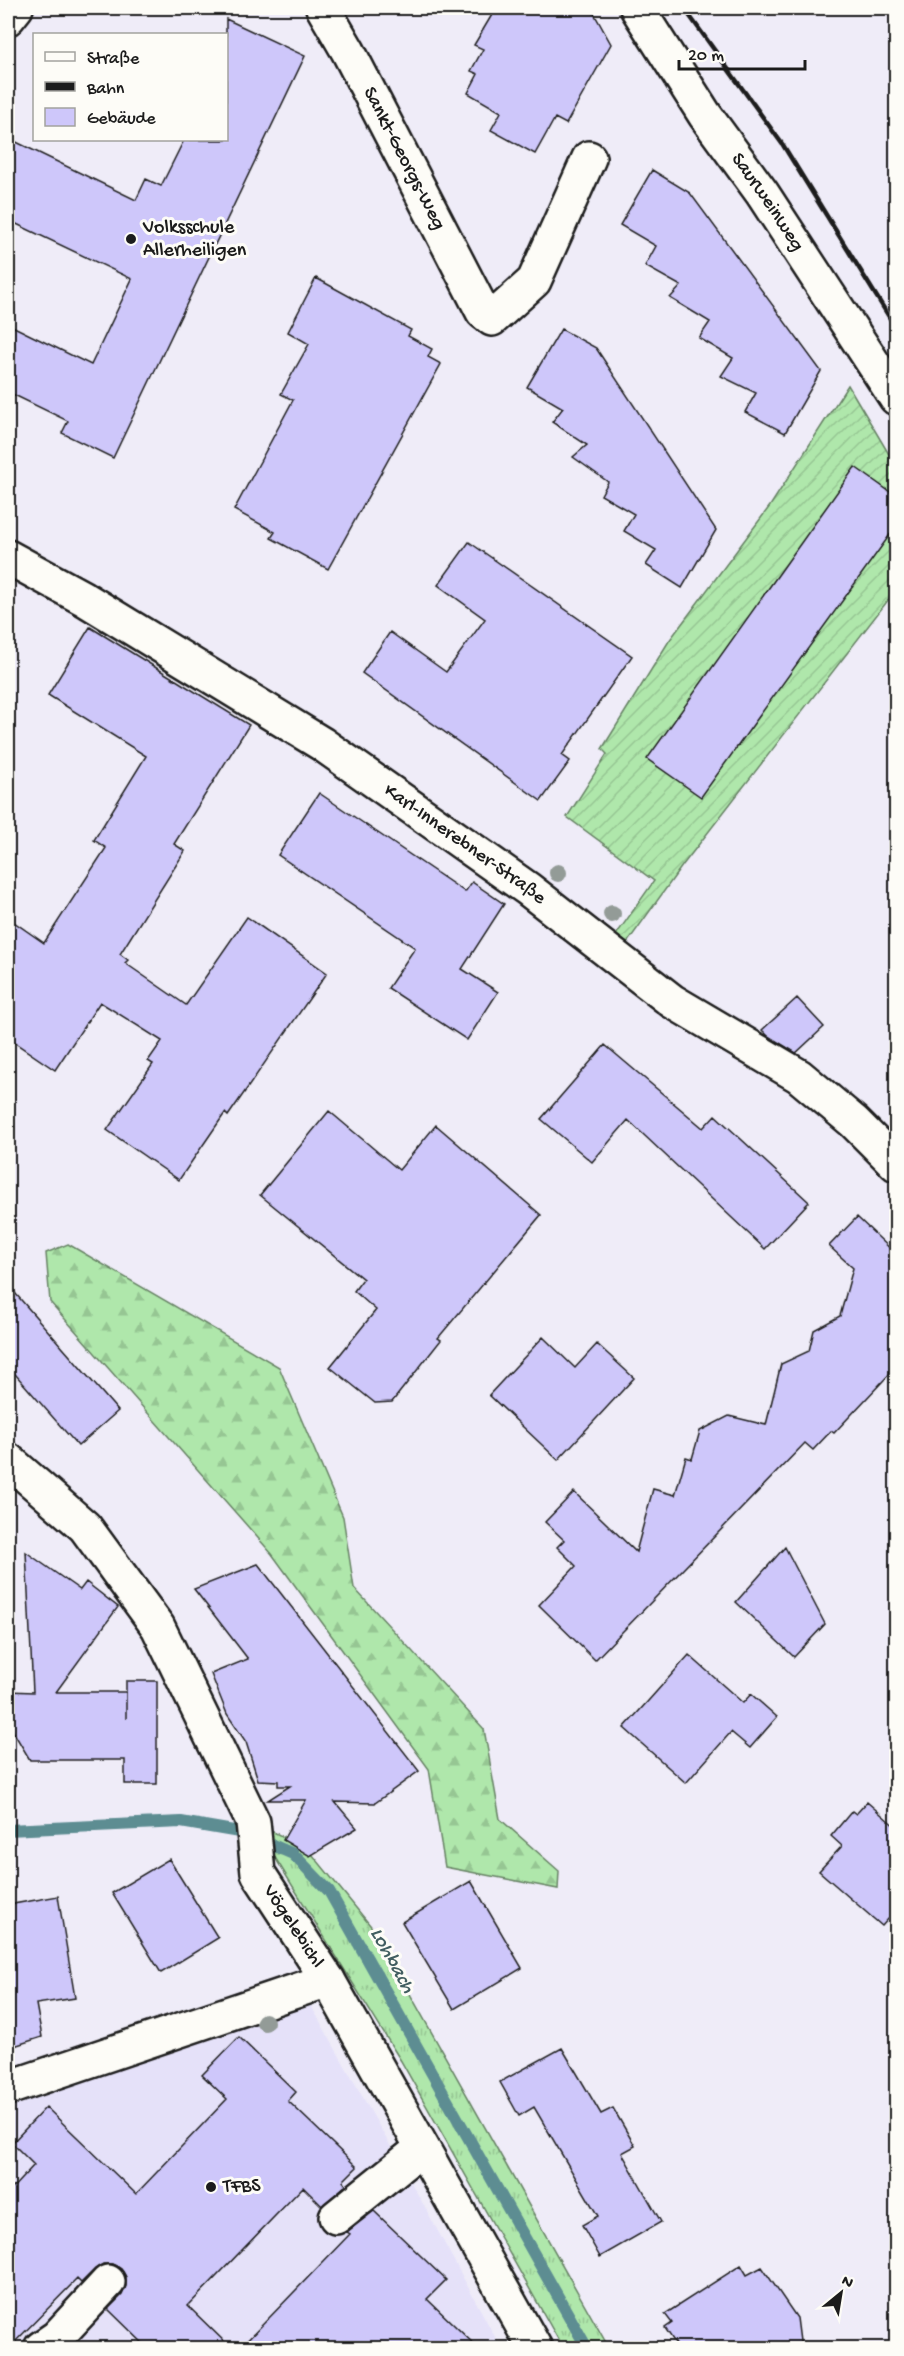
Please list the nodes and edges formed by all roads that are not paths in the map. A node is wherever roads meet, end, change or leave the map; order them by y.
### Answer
1 (16, 8) edge
2 (323, 8) edge
3 (637, 8) edge
4 (8, 18) edge
5 (589, 158) dead end
6 (897, 398) edge
7 (8, 557) edge
8 (897, 1164) edge
9 (8, 1460) edge
10 (328, 1980) junction
11 (8, 2088) edge
12 (422, 2148) junction
13 (336, 2217) dead end
14 (108, 2282) dead end
15 (51, 2338) edge
16 (535, 2349) edge

1 - 4 street
2 - 5 street, Sankt-Georgs-Weg
3 - 6 street, Saurweinweg
7 - 8 street, Karl-Innerebner-Straße
9 - 10 street, Vögelebichl
10 - 11 street
10 - 12 street, Vögelebichl
12 - 13 street
12 - 16 street, Vögelebichl
14 - 15 street

